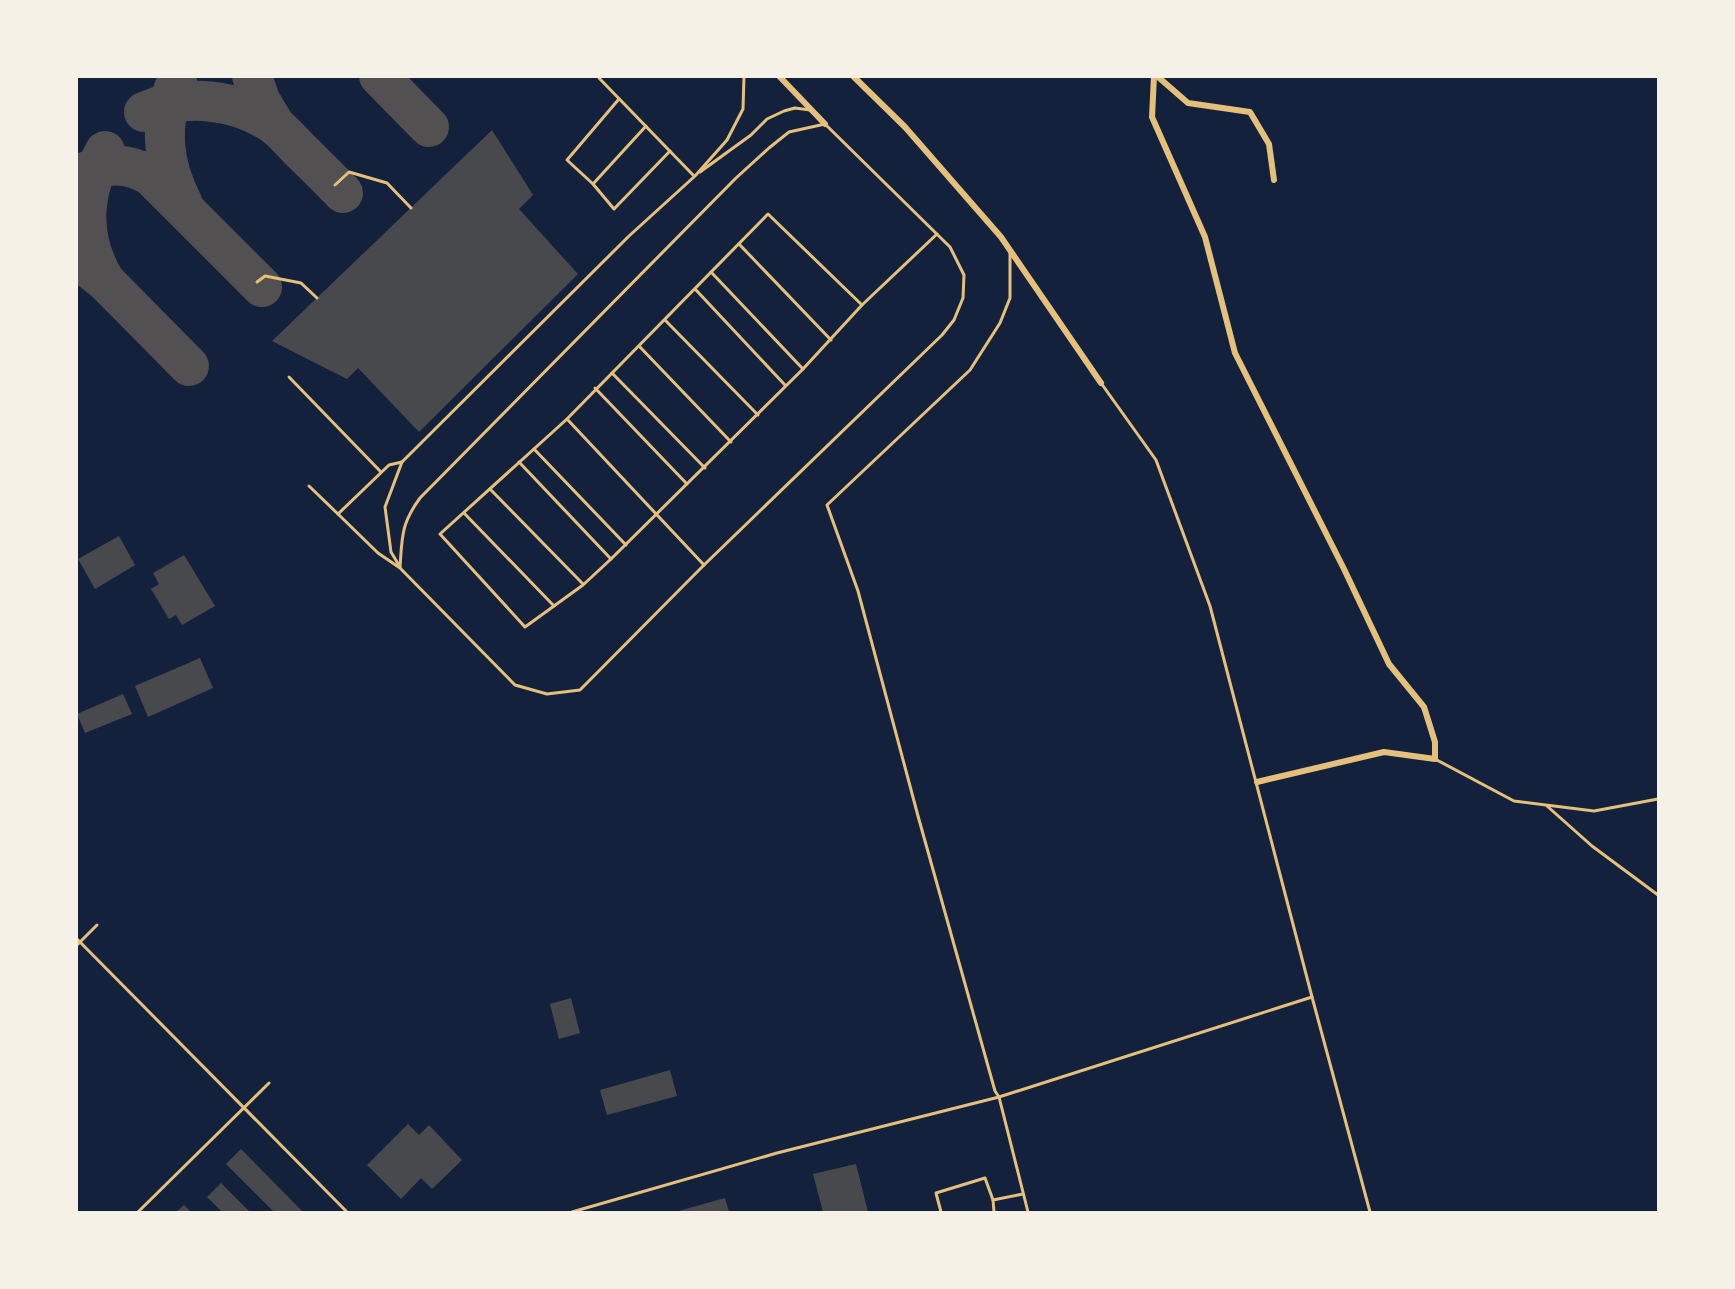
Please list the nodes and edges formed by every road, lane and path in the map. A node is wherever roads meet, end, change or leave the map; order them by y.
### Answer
1 (744, 76) edge
2 (779, 76) edge
3 (853, 76) edge
4 (1156, 76) edge
5 (599, 78) dead end
6 (619, 99) junction
7 (811, 110) junction
8 (825, 124) junction
9 (646, 126) junction
10 (670, 151) junction
11 (695, 176) junction
12 (1274, 180) dead end
13 (593, 184) junction
14 (335, 185) dead end
15 (411, 208) dead end
16 (937, 234) junction
17 (739, 244) junction
18 (1010, 251) junction
19 (711, 272) junction
20 (256, 282) dead end
21 (696, 290) junction
22 (317, 298) dead end
23 (862, 305) junction
24 (665, 320) junction
25 (831, 340) junction
26 (639, 346) junction
27 (803, 369) junction
28 (612, 373) junction
29 (289, 377) dead end
30 (1101, 383) joint
31 (785, 385) junction
32 (595, 388) junction
33 (758, 415) junction
34 (567, 419) junction
35 (731, 442) junction
36 (534, 449) junction
37 (402, 462) junction
38 (519, 462) junction
39 (705, 468) junction
40 (381, 472) junction
41 (687, 484) junction
42 (309, 486) dead end
43 (490, 489) junction
44 (464, 513) junction
45 (338, 514) junction
46 (658, 514) junction
47 (626, 545) junction
48 (611, 560) junction
49 (704, 565) junction
50 (400, 568) junction
51 (583, 585) junction
52 (554, 606) junction
53 (1435, 759) junction
54 (1257, 782) junction
55 (1659, 800) edge
56 (1546, 805) junction
57 (1659, 895) edge
58 (97, 925) dead end
59 (76, 938) edge
60 (80, 942) junction
61 (76, 946) edge
62 (1312, 997) junction
63 (269, 1083) dead end
64 (999, 1097) junction
65 (244, 1108) junction
66 (1023, 1194) junction
67 (993, 1200) junction
68 (138, 1212) edge
69 (347, 1212) edge
70 (572, 1212) edge
71 (941, 1212) edge
72 (994, 1212) edge
73 (1028, 1212) edge
74 (1370, 1212) edge

1 - 11 lane
2 - 7 street
3 - 18 street
4 - 12 street
4 - 53 street
5 - 6 lane
6 - 9 lane
6 - 13 lane
7 - 8 street
7 - 11 lane
8 - 16 lane
8 - 50 lane
9 - 10 lane
9 - 13 lane
10 - 11 lane
10 - 13 lane
11 - 37 lane
14 - 15 path
16 - 23 lane
16 - 49 lane
17 - 19 lane
17 - 23 lane
17 - 25 lane
18 - 30 street
18 - 64 lane
19 - 21 lane
19 - 27 lane
20 - 22 path
21 - 24 lane
21 - 31 lane
23 - 25 lane
24 - 26 lane
24 - 33 lane
25 - 27 lane
26 - 28 lane
26 - 35 lane
27 - 31 lane
28 - 32 lane
28 - 39 lane
29 - 40 lane
30 - 54 lane
31 - 33 lane
32 - 34 lane
32 - 41 lane
33 - 35 lane
34 - 36 lane
34 - 46 lane
35 - 39 lane
36 - 38 lane
36 - 47 lane
37 - 40 lane
37 - 50 lane
38 - 43 lane
38 - 48 lane
39 - 41 lane
40 - 45 lane
41 - 46 lane
42 - 45 lane
43 - 44 lane
43 - 51 lane
44 - 52 lane
44 - 52 lane
45 - 50 lane
46 - 47 lane
46 - 49 lane
47 - 48 lane
48 - 51 lane
49 - 50 lane
51 - 52 lane
53 - 54 street
53 - 56 lane
54 - 62 lane
55 - 56 lane
56 - 57 lane
58 - 60 lane
59 - 60 lane
60 - 61 lane
60 - 65 lane
62 - 64 lane
62 - 74 lane
63 - 65 lane
64 - 66 lane
64 - 70 lane
65 - 68 lane
65 - 69 lane
66 - 67 lane
66 - 73 lane
67 - 71 lane
67 - 72 lane

